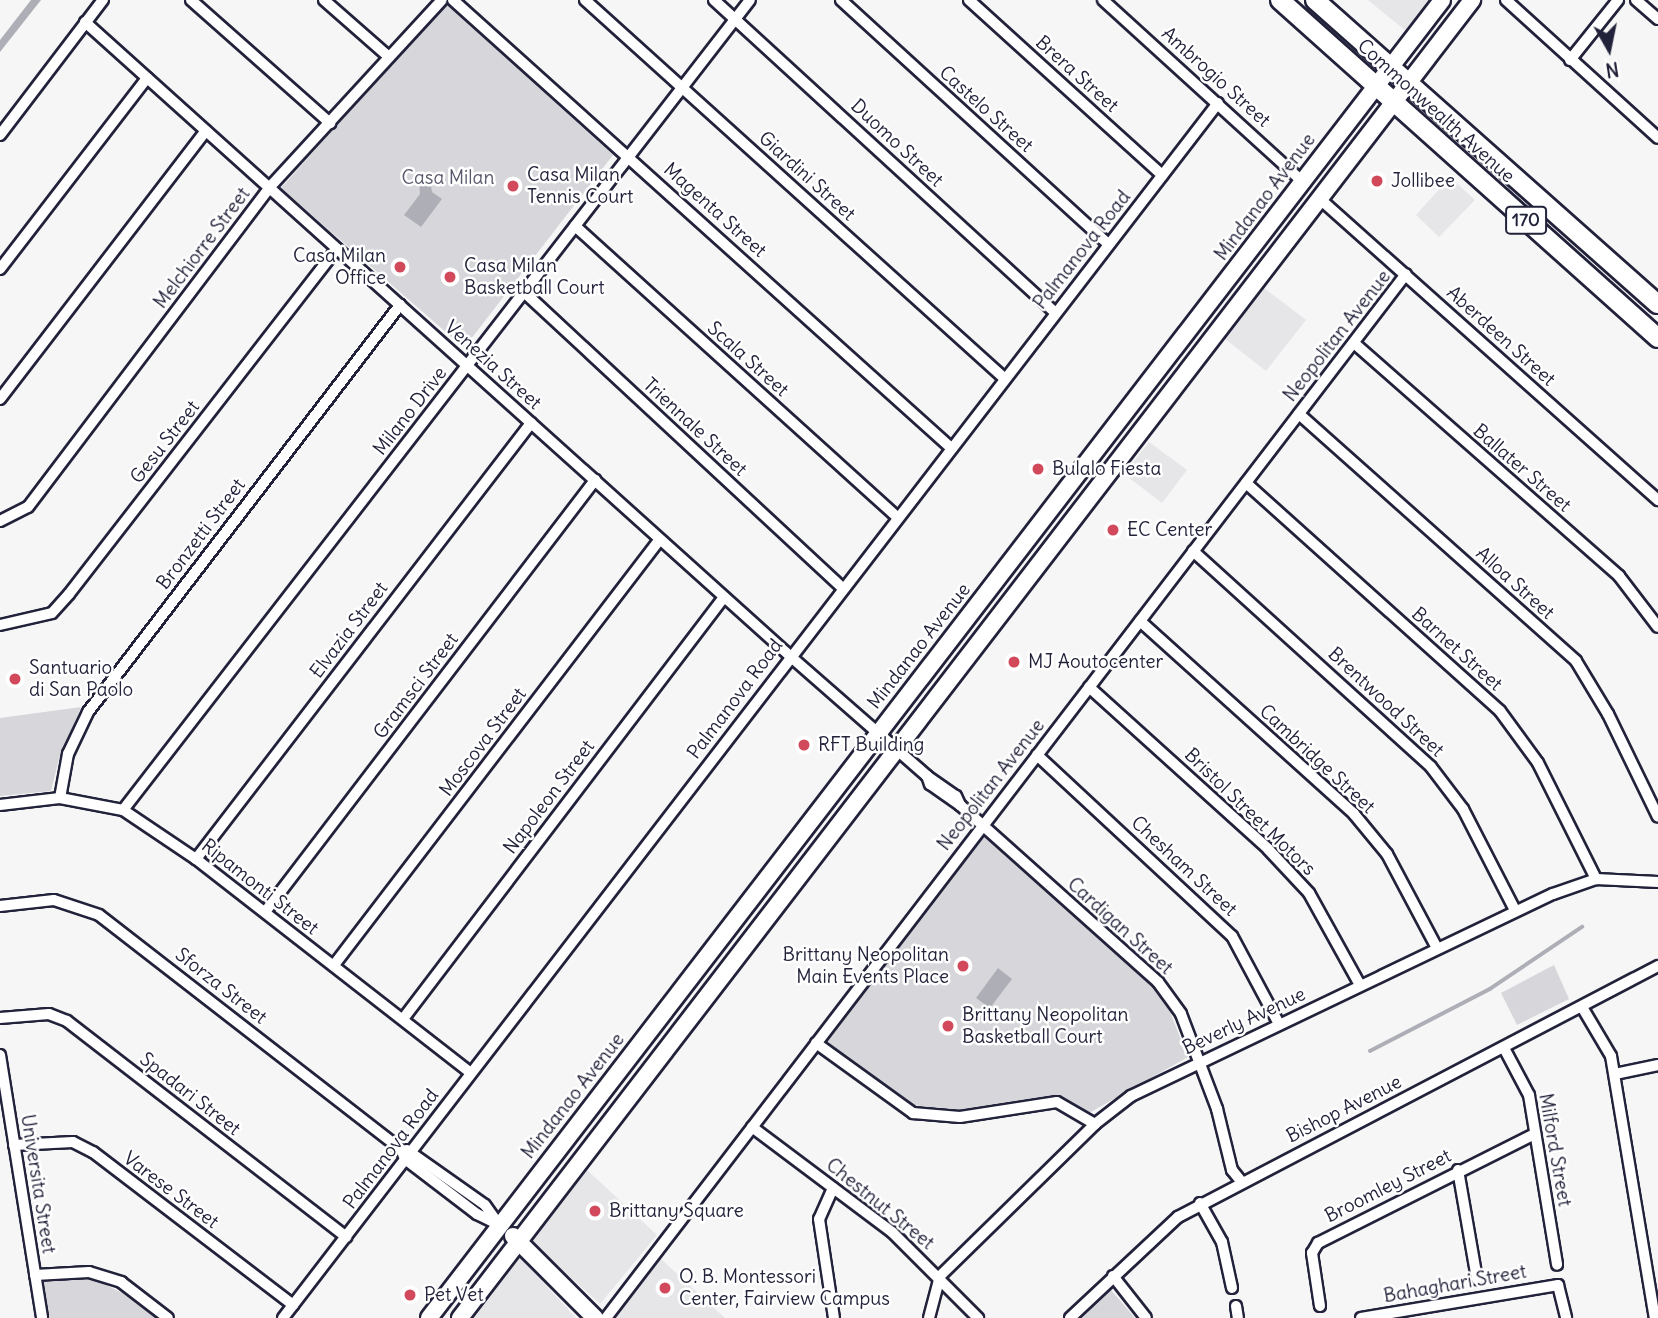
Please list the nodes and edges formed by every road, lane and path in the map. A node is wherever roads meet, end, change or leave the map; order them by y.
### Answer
1 (103, 0) edge
2 (191, 0) edge
3 (324, 0) edge
4 (442, 0) edge
5 (453, 0) edge
6 (585, 0) edge
7 (714, 0) edge
8 (750, 0) edge
9 (841, 0) edge
10 (969, 0) edge
11 (1104, 0) edge
12 (1280, 0) edge
13 (1315, 0) edge
14 (1442, 0) edge
15 (1472, 0) edge
16 (1506, 0) edge
17 (1618, 0) edge
18 (1636, 0) edge
19 (735, 19) junction
20 (1658, 19) edge
21 (85, 22) junction
22 (389, 57) junction
23 (1570, 60) junction
24 (1389, 68) junction
25 (147, 78) junction
26 (1408, 84) junction
27 (1376, 86) junction
28 (683, 87) junction
29 (1394, 102) junction
30 (1218, 103) junction
31 (330, 122) junction
32 (206, 131) junction
33 (0, 135) edge
34 (1658, 138) edge
35 (629, 156) junction
36 (1162, 175) junction
37 (1303, 182) junction
38 (270, 188) junction
39 (1320, 199) junction
40 (575, 226) junction
41 (1108, 244) junction
42 (337, 249) junction
43 (0, 269) edge
44 (1406, 274) junction
45 (524, 292) junction
46 (1658, 304) edge
47 (400, 306) junction
48 (1055, 313) junction
49 (1658, 338) edge
50 (1354, 343) junction
51 (467, 365) junction
52 (1004, 379) junction
53 (0, 399) edge
54 (1299, 414) junction
55 (531, 423) junction
56 (951, 448) junction
57 (595, 481) junction
58 (1246, 483) junction
59 (1658, 500) edge
60 (898, 518) junction
61 (0, 521) edge
62 (660, 539) junction
63 (1193, 551) junction
64 (843, 588) junction
65 (724, 597) junction
66 (1140, 621) junction
67 (0, 625) edge
68 (1658, 627) edge
69 (790, 656) junction
70 (1089, 687) junction
71 (878, 734) junction
72 (897, 750) junction
73 (1037, 755) junction
74 (60, 799) junction
75 (0, 805) edge
76 (123, 810) junction
77 (1658, 817) edge
78 (983, 825) junction
79 (196, 859) junction
80 (1596, 879) junction
81 (1658, 882) edge
82 (0, 906) edge
83 (1515, 910) junction
84 (265, 912) junction
85 (1437, 948) junction
86 (334, 965) junction
87 (1658, 966) edge
88 (1360, 985) junction
89 (1582, 1007) junction
90 (0, 1018) edge
91 (403, 1019) junction
92 (1279, 1024) junction
93 (816, 1043) junction
94 (1504, 1048) junction
95 (0, 1055) edge
96 (1199, 1060) junction
97 (1658, 1065) edge
98 (471, 1073) junction
99 (1615, 1074) junction
100 (1095, 1125) junction
101 (752, 1127) junction
102 (1535, 1133) junction
103 (14, 1144) junction
104 (406, 1153) junction
105 (1458, 1170) junction
106 (1241, 1181) junction
107 (834, 1188) junction
108 (1200, 1203) junction
109 (500, 1225) junction
110 (346, 1237) junction
111 (519, 1241) junction
112 (1658, 1264) edge
113 (1558, 1265) dead end
114 (1645, 1266) junction
115 (35, 1275) junction
116 (940, 1276) junction
117 (1113, 1276) junction
118 (1477, 1279) dead end
119 (1232, 1288) dead end
120 (293, 1305) junction
121 (1236, 1306) dead end
122 (1320, 1306) dead end
123 (42, 1318) edge
124 (168, 1318) edge
125 (283, 1318) edge
126 (429, 1318) edge
127 (460, 1318) edge
128 (595, 1318) edge
129 (606, 1318) edge
130 (834, 1318) edge
131 (929, 1318) edge
132 (978, 1318) edge
133 (1070, 1318) edge
134 (1146, 1318) edge
135 (1238, 1318) edge
136 (1361, 1318) edge
137 (1566, 1318) edge
138 (1655, 1318) edge

1 - 21 street
2 - 31 street
3 - 22 street
4 - 22 street, Melchiorre Street
5 - 35 street, Magenta Street
6 - 28 street, Giardini Street
7 - 19 street, Duomo Street
8 - 19 street, Milano Drive
9 - 41 street, Castelo Street
10 - 36 street, Brera Street
11 - 30 street, Ambrogio Street
12 - 27 main road, Commonwealth Avenue / 170
13 - 24 main road, Commonwealth Avenue / 170
14 - 24 main road, Mindanao Avenue
15 - 26 main road
16 - 23 street
17 - 23 street
18 - 20 street
19 - 28 street, Milano Drive
19 - 48 street, Duomo Street
21 - 25 street, Venezia Street
21 - 33 street
22 - 31 street, Melchiorre Street
23 - 34 street
24 - 26 main road, Commonwealth Avenue / 170
24 - 27 main road, Mindanao Avenue
25 - 32 street, Venezia Street
25 - 43 street
26 - 29 main road
26 - 46 main road, Commonwealth Avenue / 170
27 - 29 main road, Commonwealth Avenue / 170
27 - 37 main road, Mindanao Avenue
28 - 35 street, Milano Drive
28 - 52 street, Giardini Street
29 - 39 main road
29 - 49 main road, Commonwealth Avenue / 170
30 - 36 street, Palmanova Road
30 - 37 street, Ambrogio Street
31 - 38 street, Melchiorre Street
32 - 38 street, Venezia Street
32 - 53 street
35 - 40 street, Milano Drive
35 - 56 street, Magenta Street
36 - 41 street, Palmanova Road
37 - 39 main road
37 - 71 main road, Mindanao Avenue
38 - 42 street, Venezia Street
38 - 61 street, Melchiorre Street
39 - 44 street, Aberdeen Street
39 - 72 main road
40 - 45 street, Milano Drive
40 - 60 street, Scala Street
41 - 48 street, Palmanova Road
42 - 47 street, Venezia Street
42 - 67 street, Gesu Street
44 - 50 street, Neopolitan Avenue
44 - 59 street, Aberdeen Street
45 - 51 street, Milano Drive
45 - 64 street, Triennale Street
47 - 51 street, Venezia Street
47 - 74 street, Bronzetti Street
48 - 52 street, Palmanova Road
50 - 54 street, Neopolitan Avenue
50 - 68 street, Ballater Street
51 - 55 street, Venezia Street
51 - 76 street, Milano Drive
52 - 56 street, Palmanova Road
54 - 58 street, Neopolitan Avenue
54 - 77 street, Alloa Street
55 - 57 street, Venezia Street
55 - 79 street, Elvazia Street
56 - 60 street, Palmanova Road
57 - 62 street, Venezia Street
57 - 84 street, Gramsci Street
58 - 63 street, Neopolitan Avenue
58 - 80 street, Barnet Street
60 - 64 street, Palmanova Road
62 - 65 street, Venezia Street
62 - 86 street, Moscova Street
63 - 66 street, Neopolitan Avenue
63 - 83 street, Brentwood Street
64 - 69 street, Palmanova Road
65 - 69 street, Venezia Street
65 - 91 street, Napoleon Street
66 - 70 street, Neopolitan Avenue
66 - 85 street, Cambridge Street
69 - 71 street, Venezia Street
69 - 98 street, Palmanova Road
70 - 73 street, Neopolitan Avenue
70 - 88 street, Bristol Street Motors
71 - 72 street, Cardigan Street
71 - 109 main road, Mindanao Avenue
72 - 78 street, Cardigan Street
72 - 111 main road
73 - 78 street, Neopolitan Avenue
73 - 92 street, Chesham Street
74 - 75 street, Ripamonti Street
74 - 76 street, Ripamonti Street
76 - 79 street, Ripamonti Street
78 - 93 street, Neopolitan Avenue
78 - 96 street, Cardigan Street
79 - 84 street, Ripamonti Street
80 - 81 street, Beverly Avenue
80 - 83 street, Beverly Avenue
82 - 104 street, Sforza Street
83 - 85 street, Beverly Avenue
84 - 86 street, Ripamonti Street
85 - 88 street, Beverly Avenue
86 - 91 street, Ripamonti Street
87 - 89 street, Bishop Avenue
88 - 92 street, Beverly Avenue
89 - 94 street, Bishop Avenue
89 - 99 street
90 - 110 street, Spadari Street
91 - 98 street, Ripamonti Street
92 - 96 street, Beverly Avenue
93 - 100 street
93 - 101 street, Neopolitan Avenue
94 - 102 street, Milford Street
94 - 106 street, Bishop Avenue
95 - 103 street, Universita Street
96 - 100 street, Beverly Avenue
96 - 106 street, Cardigan Street
97 - 99 street
98 - 104 street, Palmanova Road
99 - 114 street
100 - 116 street, Beverly Avenue
101 - 107 street, Chestnut Street
101 - 129 street, Neopolitan Avenue
102 - 105 street, Broomley Street
102 - 113 street, Milford Street
103 - 115 street, Universita Street
103 - 120 street, Varese Street
104 - 109 street, Sforza Street
104 - 110 street, Palmanova Road
105 - 118 street
105 - 122 street, Broomley Street
106 - 108 street, Bishop Avenue
107 - 116 street, Chestnut Street
107 - 130 street
108 - 117 street, Bishop Avenue
108 - 119 street
109 - 111 main road
109 - 126 main road, Mindanao Avenue
110 - 120 street, Palmanova Road
111 - 127 main road
111 - 128 main road
112 - 114 street
114 - 138 street
115 - 123 street, Universita Street
115 - 124 street
116 - 131 street
116 - 132 street, Chestnut Street
117 - 133 street, Bishop Avenue
117 - 134 street
120 - 125 street, Palmanova Road
121 - 135 street
136 - 137 street, Bahaghari Street

